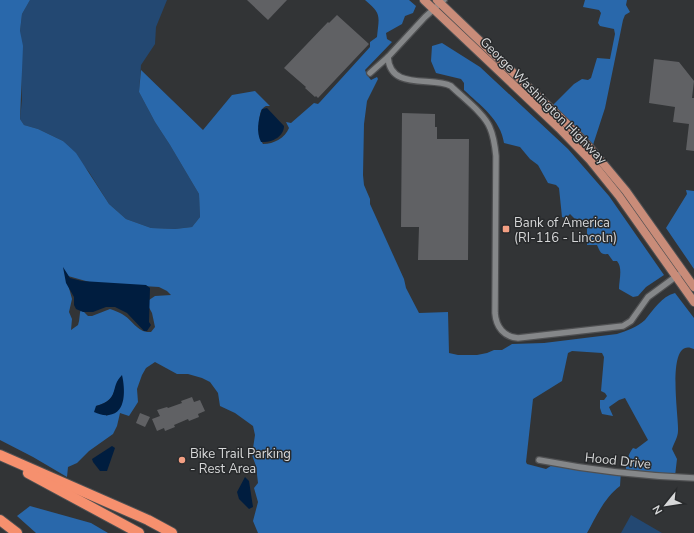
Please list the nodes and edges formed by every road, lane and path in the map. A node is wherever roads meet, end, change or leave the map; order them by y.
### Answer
1 (424, 0) edge
2 (440, 1) edge
3 (434, 9) junction
4 (388, 57) junction
5 (370, 73) dead end
6 (683, 271) junction
7 (676, 276) junction
8 (694, 287) edge
9 (694, 302) edge
10 (0, 455) edge
11 (0, 459) edge
12 (539, 460) dead end
13 (694, 478) edge
14 (0, 520) edge
15 (17, 533) edge
16 (138, 533) edge
17 (172, 533) edge

1 - 3 main road, George Washington Highway
2 - 3 street
2 - 6 main road, George Washington Highway
3 - 4 street
3 - 7 main road, George Washington Highway
4 - 5 street
4 - 7 street
6 - 7 street
6 - 8 main road, George Washington Highway
7 - 9 main road, George Washington Highway
10 - 17 highway
11 - 16 highway
12 - 13 street, Hood Drive
14 - 15 highway

